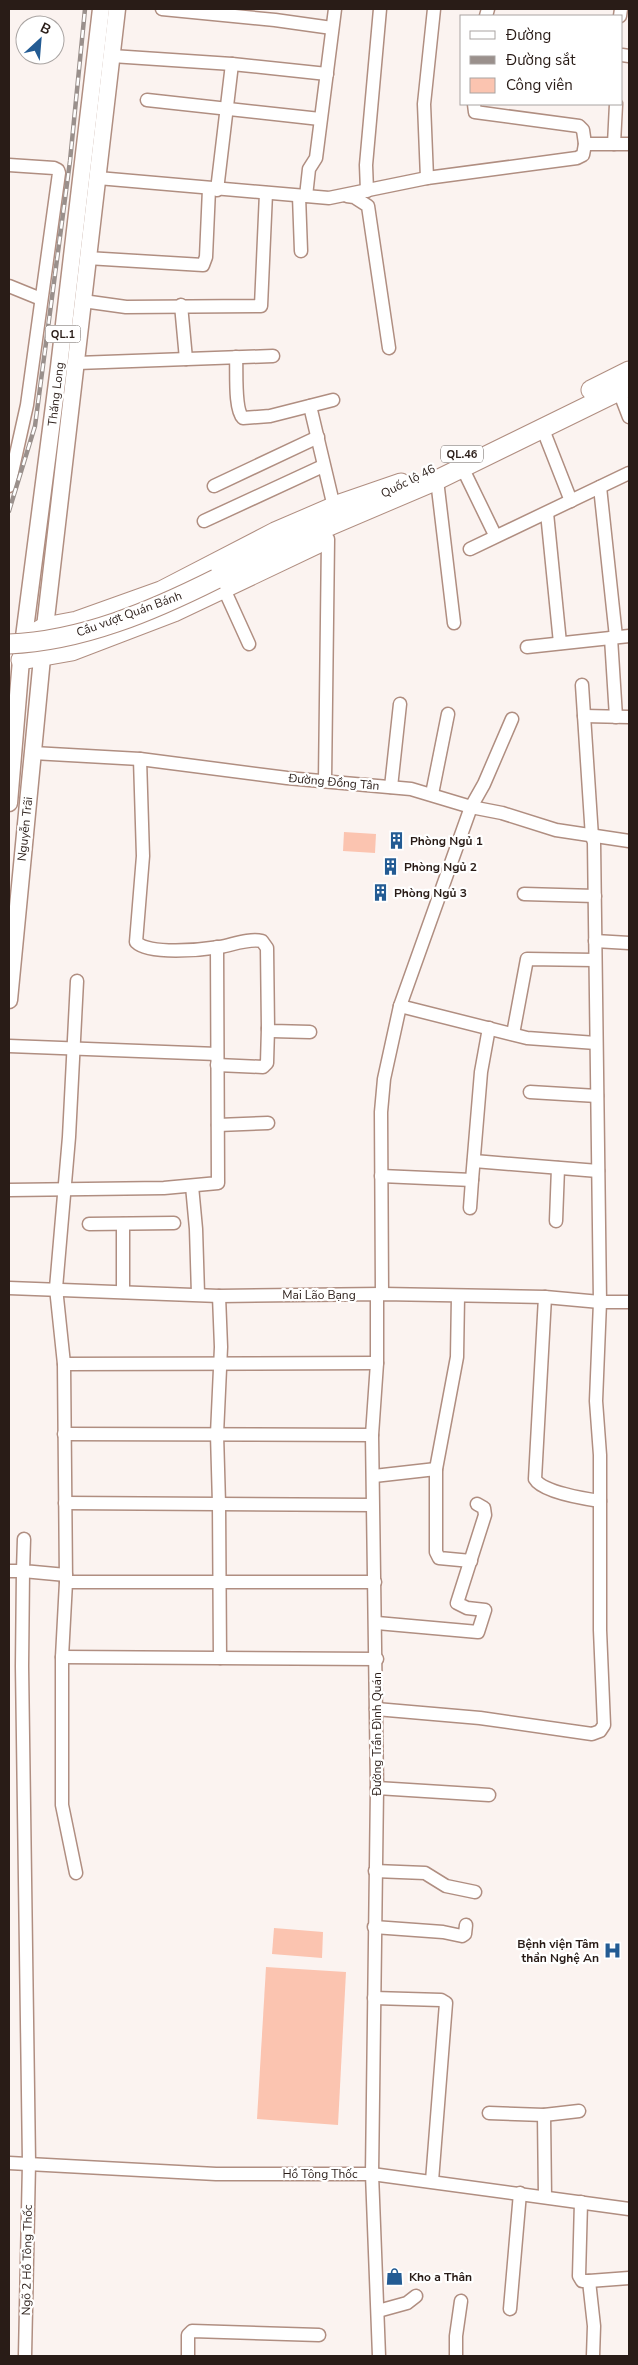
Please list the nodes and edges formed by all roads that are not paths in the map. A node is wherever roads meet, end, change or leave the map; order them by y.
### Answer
1 (101, 9) edge
2 (117, 9) edge
3 (162, 9) edge
4 (335, 9) edge
5 (380, 9) edge
6 (434, 9) edge
7 (226, 12) edge
8 (332, 28) junction
9 (112, 56) junction
10 (232, 64) junction
11 (327, 74) junction
12 (147, 100) dead end
13 (474, 105) edge
14 (616, 105) edge
15 (227, 108) junction
16 (320, 119) junction
17 (585, 144) junction
18 (614, 144) junction
19 (629, 144) edge
20 (9, 165) edge
21 (98, 178) junction
22 (427, 178) junction
23 (213, 189) junction
24 (367, 191) junction
25 (266, 193) junction
26 (303, 196) junction
27 (342, 196) junction
28 (301, 251) dead end
29 (79, 258) junction
30 (9, 286) edge
31 (41, 299) junction
32 (83, 301) junction
33 (181, 305) junction
34 (389, 348) dead end
35 (273, 356) dead end
36 (236, 357) junction
37 (186, 359) junction
38 (77, 363) junction
39 (629, 370) edge
40 (624, 388) edge
41 (333, 400) dead end
42 (310, 406) junction
43 (629, 417) edge
44 (542, 427) junction
45 (318, 437) junction
46 (458, 463) junction
47 (323, 466) junction
48 (629, 473) edge
49 (437, 480) junction
50 (9, 486) edge
51 (214, 486) dead end
52 (600, 487) junction
53 (400, 490) junction
54 (571, 501) junction
55 (334, 507) junction
56 (547, 512) junction
57 (204, 521) dead end
58 (495, 535) junction
59 (328, 539) junction
60 (470, 549) dead end
61 (220, 584) junction
62 (454, 623) dead end
63 (45, 627) junction
64 (629, 636) edge
65 (613, 638) junction
66 (16, 641) edge
67 (560, 643) junction
68 (249, 644) dead end
69 (527, 647) dead end
70 (43, 658) junction
71 (22, 660) junction
72 (582, 685) dead end
73 (400, 704) dead end
74 (448, 714) dead end
75 (584, 716) junction
76 (623, 717) edge
77 (512, 719) dead end
78 (33, 753) junction
79 (140, 759) junction
80 (325, 781) junction
81 (391, 787) junction
82 (432, 794) junction
83 (9, 803) edge
84 (471, 807) junction
85 (592, 837) junction
86 (629, 841) edge
87 (524, 894) dead end
88 (595, 896) junction
89 (596, 941) junction
90 (629, 942) edge
91 (217, 947) junction
92 (595, 960) junction
93 (77, 980) dead end
94 (9, 1000) edge
95 (400, 1006) junction
96 (268, 1028) junction
97 (489, 1028) junction
98 (310, 1032) dead end
99 (513, 1034) junction
100 (596, 1043) junction
101 (9, 1046) edge
102 (72, 1048) junction
103 (217, 1060) junction
104 (530, 1092) dead end
105 (597, 1096) junction
106 (268, 1123) dead end
107 (218, 1125) junction
108 (474, 1161) junction
109 (558, 1168) junction
110 (598, 1171) junction
111 (381, 1176) junction
112 (472, 1180) junction
113 (192, 1186) junction
114 (9, 1190) edge
115 (63, 1190) junction
116 (470, 1208) dead end
117 (556, 1221) dead end
118 (174, 1223) dead end
119 (89, 1224) dead end
120 (123, 1224) junction
121 (9, 1288) edge
122 (56, 1288) junction
123 (123, 1292) junction
124 (198, 1294) junction
125 (379, 1294) junction
126 (219, 1296) junction
127 (458, 1296) junction
128 (545, 1297) junction
129 (600, 1302) junction
130 (629, 1302) edge
131 (377, 1363) junction
132 (64, 1364) junction
133 (219, 1365) junction
134 (64, 1434) junction
135 (217, 1434) junction
136 (372, 1435) junction
137 (436, 1469) junction
138 (374, 1476) junction
139 (600, 1501) junction
140 (66, 1502) junction
141 (220, 1504) junction
142 (477, 1504) dead end
143 (372, 1505) junction
144 (24, 1539) dead end
145 (470, 1561) junction
146 (9, 1571) edge
147 (23, 1571) junction
148 (66, 1578) junction
149 (220, 1582) junction
150 (375, 1582) junction
151 (377, 1623) junction
152 (62, 1658) junction
153 (220, 1658) junction
154 (377, 1659) junction
155 (376, 1709) junction
156 (377, 1788) junction
157 (489, 1795) dead end
158 (375, 1870) junction
159 (76, 1873) dead end
160 (475, 1892) dead end
161 (466, 1925) dead end
162 (374, 1927) junction
163 (374, 1998) junction
164 (579, 2111) dead end
165 (489, 2113) dead end
166 (544, 2116) junction
167 (9, 2163) edge
168 (29, 2163) junction
169 (372, 2174) junction
170 (432, 2181) junction
171 (520, 2193) junction
172 (545, 2197) junction
173 (581, 2202) junction
174 (629, 2209) edge
175 (629, 2278) edge
176 (589, 2281) junction
177 (416, 2296) dead end
178 (461, 2301) dead end
179 (510, 2309) dead end
180 (378, 2311) junction
181 (319, 2335) dead end
182 (25, 2356) edge
183 (188, 2356) edge
184 (379, 2356) edge
185 (456, 2356) edge
186 (592, 2356) edge

1 - 29 main road, Thăng Long / QL.1
2 - 9 main road, Thăng Long / QL.1
3 - 7 street
4 - 8 street
5 - 24 street
6 - 22 street
7 - 8 street
8 - 11 street
9 - 10 street
9 - 21 main road, Thăng Long / QL.1
10 - 11 street
10 - 15 street
11 - 16 street
12 - 15 street
13 - 17 street
14 - 18 street
15 - 16 street
15 - 23 street
16 - 26 street
17 - 18 street
17 - 22 street
18 - 19 street
20 - 31 street
21 - 23 street
21 - 29 main road, Thăng Long / QL.1
22 - 24 street
23 - 25 street
23 - 29 street
24 - 27 street
25 - 26 street
25 - 33 street
26 - 27 street
26 - 28 street
27 - 34 street
29 - 32 main road, Thăng Long / QL.1
29 - 66 main road, Thăng Long / QL.1
30 - 31 street
31 - 50 street
32 - 33 street
32 - 38 main road, Thăng Long / QL.1
33 - 37 street
35 - 36 street
36 - 37 street
36 - 42 street
37 - 38 street
38 - 63 main road, Thăng Long / QL.1
39 - 46 highway, Quốc lộ 46 / QL.46
40 - 43 street
40 - 44 highway, Quốc lộ 46 / QL.46
41 - 42 street
42 - 45 street
44 - 46 highway, Quốc lộ 46 / QL.46
44 - 54 street
45 - 47 street
45 - 51 street
46 - 49 highway, Quốc lộ 46 / QL.46
46 - 53 highway, Quốc lộ 46 / QL.46
46 - 58 street
47 - 55 street
47 - 57 street
48 - 52 street
49 - 53 highway, Quốc lộ 46 / QL.46
49 - 62 street
52 - 54 street
52 - 65 street
53 - 55 highway
53 - 59 highway
53 - 61 highway, Quốc lộ 46 / QL.46
54 - 56 street
55 - 63 highway
56 - 58 street
56 - 67 street
58 - 60 street
59 - 61 highway
59 - 80 street
61 - 66 highway, Cầu vượt Quán Bánh / QL.46, bridge
61 - 68 street
61 - 70 highway
63 - 66 highway
63 - 70 main road, Thăng Long / QL.1
64 - 65 street
65 - 67 street
65 - 76 street
66 - 71 main road, Thăng Long / QL.1
67 - 69 street
70 - 71 highway
70 - 78 main road, Nguyễn Trãi / QL.1
71 - 83 main road, Nguyễn Trãi / QL.1
72 - 75 street
73 - 81 street
74 - 82 street
75 - 76 street
75 - 85 street
77 - 84 street, Đường Trần Đình Quán
78 - 79 street, Đường Đồng Tân
78 - 94 main road, Nguyễn Trãi / QL.1
79 - 80 street, Đường Đồng Tân
79 - 91 street
80 - 81 street, Đường Đồng Tân
81 - 82 street, Đường Đồng Tân
82 - 84 street, Đường Đồng Tân
84 - 85 street, Đường Đồng Tân
84 - 95 street, Đường Trần Đình Quán
85 - 86 street, Đường Đồng Tân
85 - 88 street
87 - 88 street
88 - 89 street
89 - 90 street
89 - 92 street
91 - 96 street
91 - 103 street
92 - 99 street
92 - 100 street
93 - 102 street
95 - 97 street
95 - 111 street, Đường Trần Đình Quán
96 - 98 street
96 - 103 street
97 - 99 street
97 - 108 street
99 - 100 street
100 - 105 street
101 - 102 street
102 - 103 street
102 - 115 street
103 - 107 street
104 - 105 street
105 - 110 street
106 - 107 street
107 - 113 street
108 - 109 street
108 - 112 street
109 - 110 street
109 - 117 street
110 - 129 street
111 - 112 street
111 - 125 street, Đường Trần Đình Quán
112 - 116 street
113 - 115 street
113 - 124 street
114 - 115 street
115 - 122 street
118 - 120 street
119 - 120 street
120 - 123 street
121 - 122 street, Mai Lão Bạng
122 - 123 street, Mai Lão Bạng
122 - 132 street
123 - 124 street, Mai Lão Bạng
124 - 126 street, Mai Lão Bạng
125 - 126 street, Mai Lão Bạng
125 - 127 street, Mai Lão Bạng
125 - 131 street, Đường Trần Đình Quán
126 - 133 street
127 - 128 street, Mai Lão Bạng
127 - 137 street
128 - 129 street, Mai Lão Bạng
128 - 139 street
129 - 130 street, Mai Lão Bạng
129 - 139 street
131 - 133 street
131 - 136 street, Đường Trần Đình Quán
132 - 133 street
132 - 134 street
133 - 135 street
134 - 135 street
134 - 140 street
135 - 136 street
135 - 141 street
136 - 138 street, Đường Trần Đình Quán
137 - 138 street
137 - 145 street
138 - 143 street, Đường Trần Đình Quán
139 - 155 street
140 - 141 street
140 - 148 street
141 - 143 street
141 - 149 street
142 - 145 street
143 - 150 street, Đường Trần Đình Quán
144 - 147 street, Ngõ 2 Hồ Tông Thốc
145 - 151 street
146 - 147 street
147 - 148 street
147 - 168 street, Ngõ 2 Hồ Tông Thốc
148 - 149 street
148 - 152 street
149 - 150 street
149 - 153 street
150 - 151 street, Đường Trần Đình Quán
151 - 154 street, Đường Trần Đình Quán
152 - 153 street
152 - 159 street
153 - 154 street
154 - 155 street, Đường Trần Đình Quán
155 - 156 street, Đường Trần Đình Quán
156 - 157 street
156 - 158 street, Đường Trần Đình Quán
158 - 160 street
158 - 162 street, Đường Trần Đình Quán
161 - 162 street
162 - 163 street, Đường Trần Đình Quán
163 - 169 street, Đường Trần Đình Quán
163 - 170 street
164 - 166 street
165 - 166 street
166 - 172 street
167 - 168 street, Hồ Tông Thốc
168 - 169 street, Hồ Tông Thốc
168 - 182 street, Ngõ 2 Hồ Tông Thốc
169 - 170 street, Hồ Tông Thốc
169 - 180 street, Đường Trần Đình Quán
170 - 171 street, Hồ Tông Thốc
171 - 172 street, Hồ Tông Thốc
171 - 179 street
172 - 173 street, Hồ Tông Thốc
173 - 174 street, Hồ Tông Thốc
173 - 176 street
175 - 176 street
176 - 186 street
177 - 180 street
178 - 185 street
180 - 184 street, Đường Trần Đình Quán
181 - 183 street

